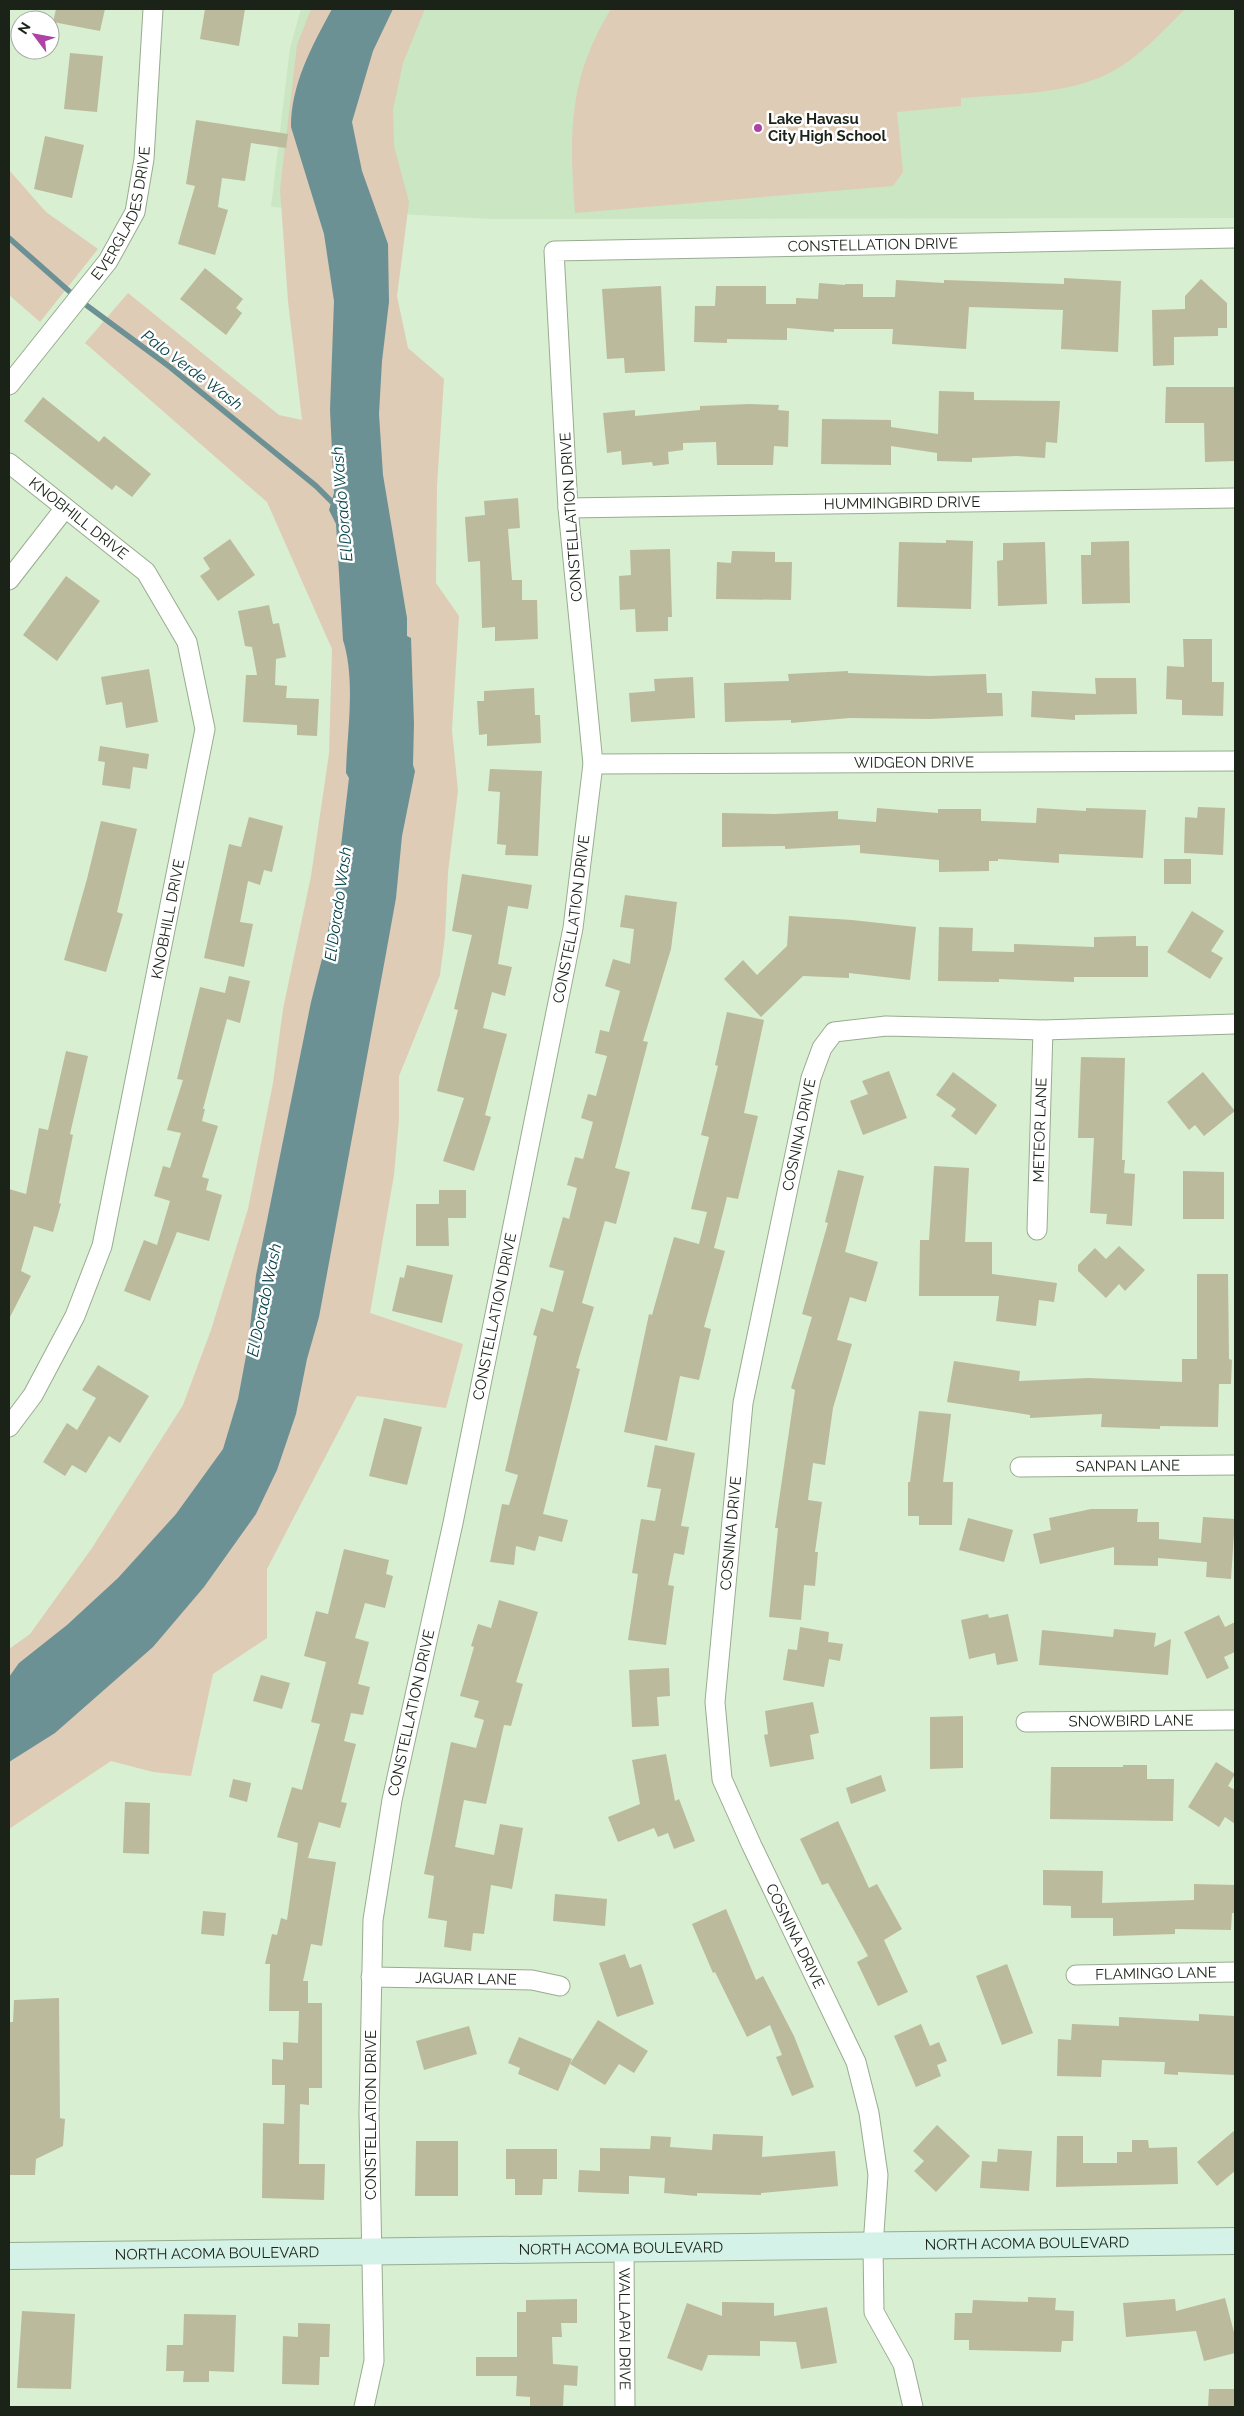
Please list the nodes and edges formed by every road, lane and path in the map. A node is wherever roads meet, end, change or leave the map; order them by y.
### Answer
1 (154, 9) edge
2 (1235, 238) edge
3 (9, 385) edge
4 (9, 463) edge
5 (1235, 498) edge
6 (65, 508) junction
7 (568, 508) junction
8 (9, 580) edge
9 (1235, 762) edge
10 (593, 764) junction
11 (1235, 1024) edge
12 (1043, 1030) junction
13 (1037, 1230) dead end
14 (9, 1427) edge
15 (1235, 1465) edge
16 (1020, 1467) dead end
17 (1235, 1720) edge
18 (1026, 1722) dead end
19 (1235, 1972) edge
20 (1076, 1975) dead end
21 (371, 1976) junction
22 (560, 1986) dead end
23 (1235, 2241) edge
24 (873, 2246) junction
25 (624, 2250) junction
26 (372, 2252) junction
27 (9, 2256) edge
28 (364, 2407) edge
29 (625, 2407) edge
30 (913, 2407) edge

1 - 3 street, EVERGLADES DRIVE
2 - 7 street, CONSTELLATION DRIVE
4 - 6 street, KNOBHILL DRIVE
5 - 7 street, HUMMINGBIRD DRIVE
6 - 8 street
6 - 14 street, KNOBHILL DRIVE
7 - 10 street, CONSTELLATION DRIVE
9 - 10 street, WIDGEON DRIVE
10 - 21 street, CONSTELLATION DRIVE
11 - 12 street, COSNINA DRIVE
12 - 13 street, METEOR LANE
12 - 24 street, COSNINA DRIVE
15 - 16 street, SANPAN LANE
17 - 18 street, SNOWBIRD LANE
19 - 20 street, FLAMINGO LANE
21 - 22 street, JAGUAR LANE
21 - 26 street, CONSTELLATION DRIVE
23 - 24 main road, NORTH ACOMA BOULEVARD
24 - 25 main road, NORTH ACOMA BOULEVARD
24 - 30 street, COSNINA DRIVE
25 - 26 main road, NORTH ACOMA BOULEVARD
25 - 29 street, WALLAPAI DRIVE
26 - 27 main road, NORTH ACOMA BOULEVARD
26 - 28 street, CONSTELLATION DRIVE

